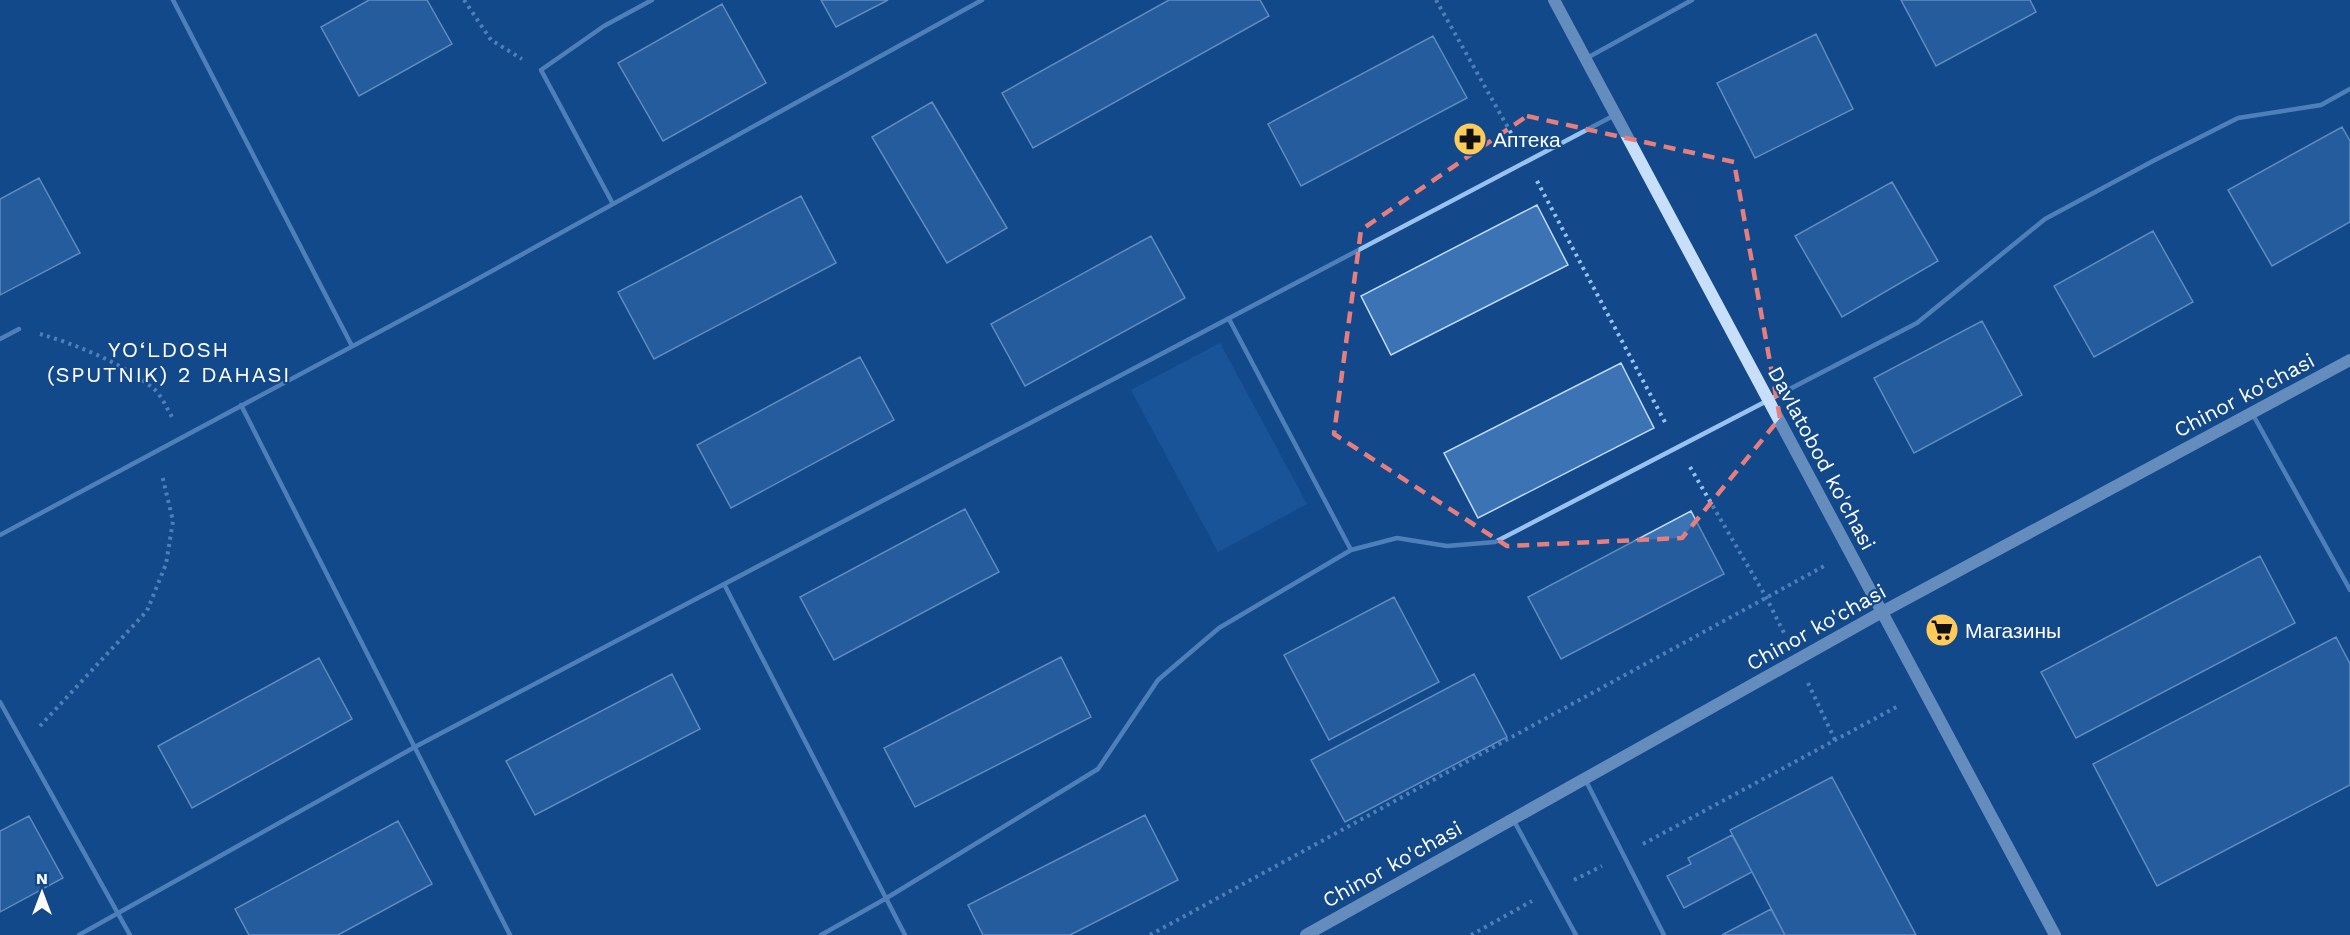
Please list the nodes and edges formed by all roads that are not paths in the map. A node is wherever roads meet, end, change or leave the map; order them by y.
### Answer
1 (173, 0) edge
2 (652, 0) edge
3 (982, 0) edge
4 (1554, 0) edge
5 (1692, 0) edge
6 (1585, 58) junction
7 (2350, 89) edge
8 (1616, 115) junction
9 (613, 204) junction
10 (1228, 319) junction
11 (20, 329) road end
12 (0, 339) edge
13 (352, 346) junction
14 (2350, 360) edge
15 (1769, 401) junction
16 (241, 405) junction
17 (2252, 413) junction
18 (0, 535) edge
19 (1351, 550) junction
20 (724, 584) junction
21 (2350, 590) edge
22 (1882, 612) junction
23 (0, 702) edge
24 (413, 748) junction
25 (1585, 779) junction
26 (1512, 819) junction
27 (885, 899) junction
28 (118, 914) junction
29 (1324, 931) edge
30 (79, 935) edge
31 (129, 935) edge
32 (510, 935) edge
33 (821, 935) edge
34 (905, 935) edge
35 (1306, 935) edge
36 (1576, 935) edge
37 (1664, 935) edge
38 (2055, 935) edge

1 - 13 lane
2 - 9 lane
3 - 9 lane
4 - 6 street, Davlatobod ko'chasi
5 - 6 lane
6 - 8 street, Davlatobod ko'chasi
7 - 15 lane
8 - 10 lane
8 - 15 street, Davlatobod ko'chasi
9 - 13 lane
10 - 19 lane
10 - 20 lane
11 - 12 lane
13 - 16 lane
14 - 17 street, Chinor ko'chasi
15 - 19 lane
15 - 22 street, Davlatobod ko'chasi
16 - 18 lane
16 - 24 lane
17 - 21 lane
17 - 22 street, Chinor ko'chasi
19 - 27 lane
20 - 24 lane
20 - 27 lane
22 - 25 street, Chinor ko'chasi
22 - 38 street, Davlatobod ko'chasi
23 - 28 lane
24 - 28 lane
24 - 32 lane
25 - 26 street, Chinor ko'chasi
25 - 37 lane
26 - 29 street, Chinor ko'chasi
26 - 36 lane
27 - 33 lane
27 - 34 lane
28 - 30 lane
28 - 31 lane
29 - 35 street, Chinor ko'chasi

